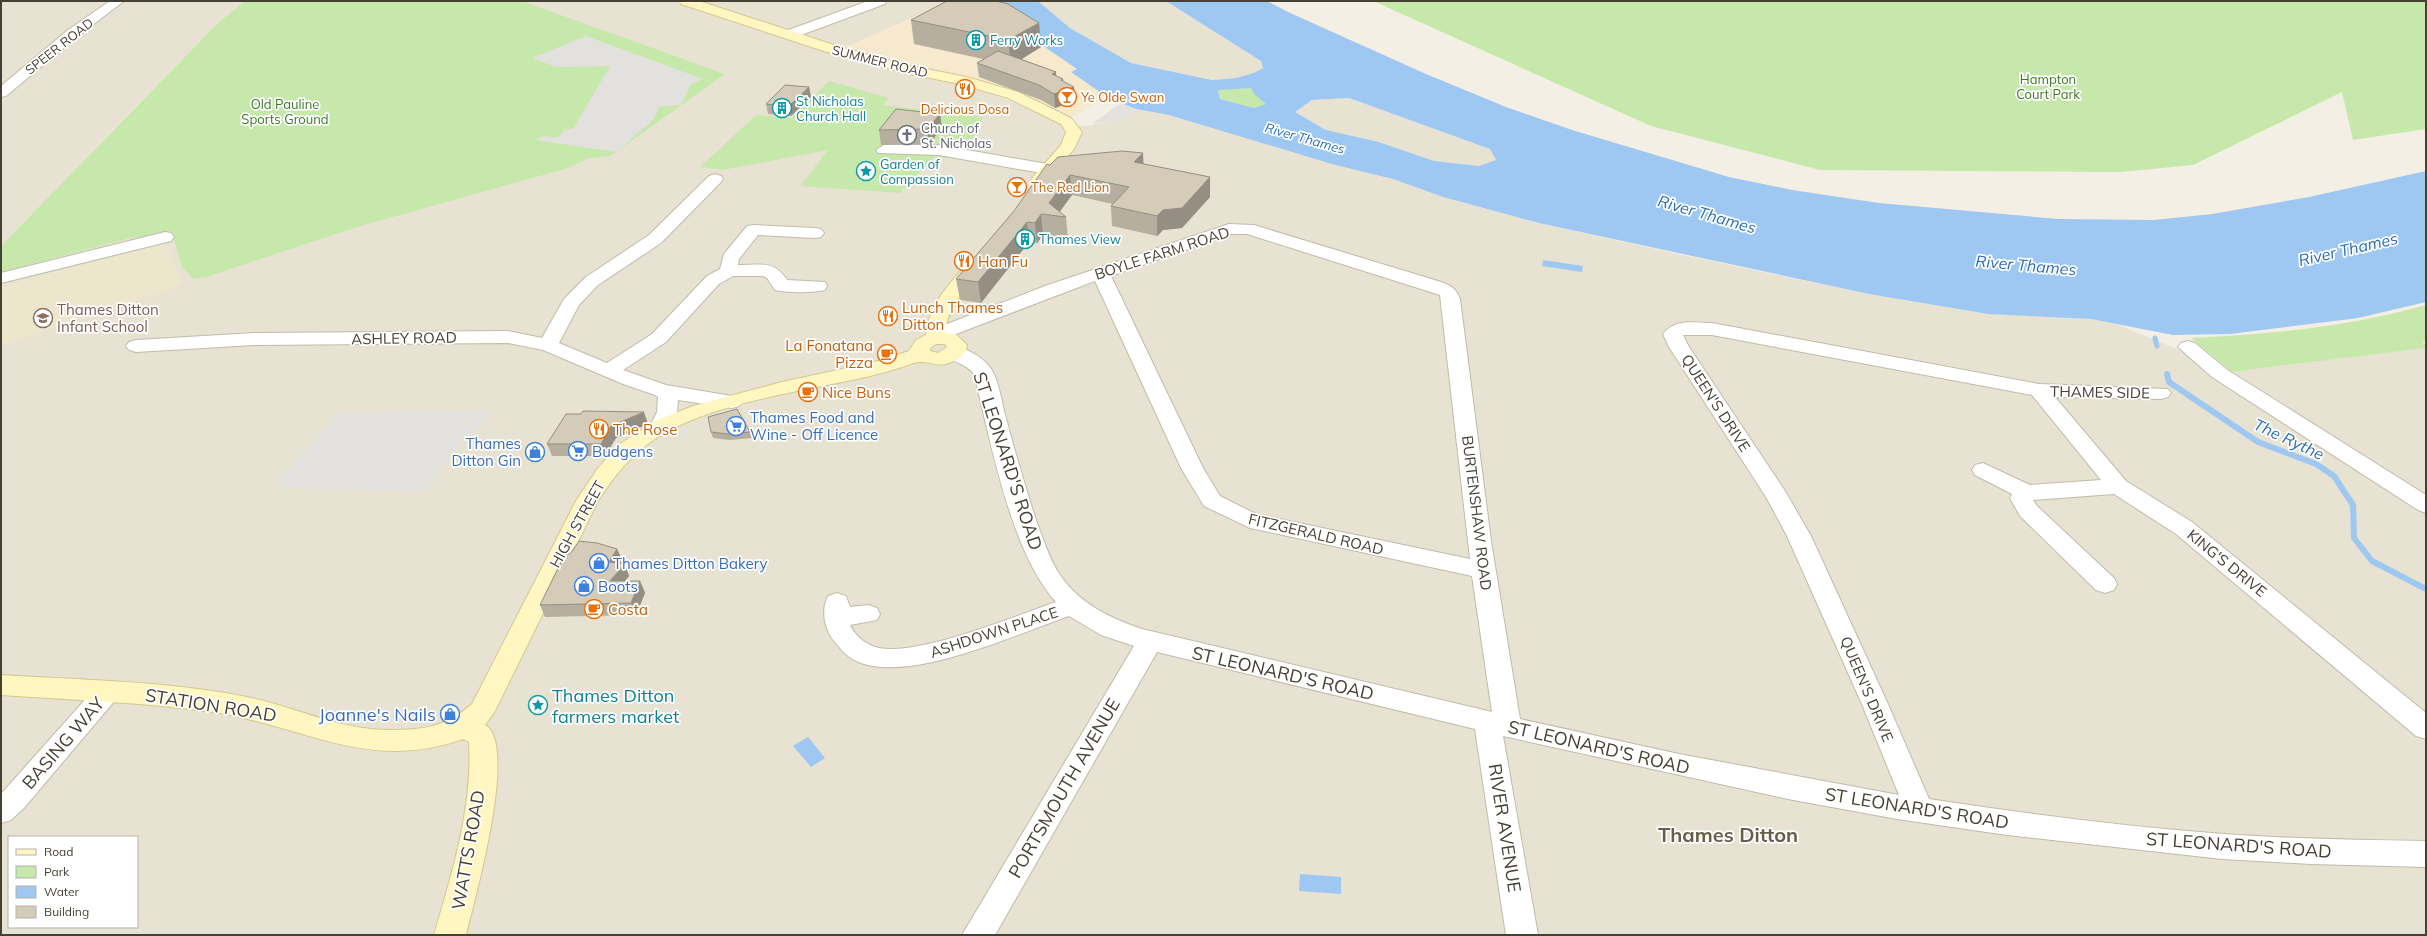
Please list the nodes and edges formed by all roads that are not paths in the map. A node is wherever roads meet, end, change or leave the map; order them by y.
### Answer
1 (118, 1) edge
2 (686, 1) edge
3 (880, 1) edge
4 (788, 36) junction
5 (1, 93) edge
6 (884, 150) dead end
7 (1047, 170) junction
8 (715, 179) dead end
9 (1028, 195) edge
10 (815, 234) dead end
11 (165, 237) dead end
12 (986, 253) edge
13 (729, 270) junction
14 (1101, 274) junction
15 (1, 278) edge
16 (818, 286) dead end
17 (1450, 299) joint
18 (548, 345) junction
19 (136, 346) dead end
20 (938, 346) junction
21 (2188, 346) dead end
22 (608, 371) junction
23 (2038, 390) junction
24 (662, 391) junction
25 (2161, 393) dead end
26 (732, 402) junction
27 (662, 424) junction
28 (1983, 470) dead end
29 (2118, 486) junction
30 (2027, 493) junction
31 (2426, 505) edge
32 (1483, 570) junction
33 (2104, 584) dead end
34 (1074, 605) junction
35 (868, 614) dead end
36 (1150, 641) junction
37 (1, 685) edge
38 (108, 691) junction
39 (1498, 724) junction
40 (463, 726) junction
41 (2426, 728) edge
42 (1919, 809) junction
43 (1, 811) edge
44 (2426, 854) edge
45 (450, 935) edge
46 (978, 935) edge
47 (1522, 935) edge

1 - 5 street, SPEER ROAD
2 - 4 street, SUMMER ROAD
3 - 4 street
4 - 7 street, SUMMER ROAD
6 - 7 street
7 - 9 street
8 - 18 street
10 - 13 street
11 - 15 street
12 - 20 street
13 - 16 street
13 - 22 street
14 - 17 street, BOYLE FARM ROAD
14 - 20 street, BOYLE FARM ROAD
14 - 32 street, FITZGERALD ROAD
17 - 32 street, BURTENSHAW ROAD
18 - 19 street, ASHLEY ROAD
18 - 22 street, ASHLEY ROAD
20 - 26 street, HIGH STREET
20 - 34 street, ST LEONARD'S ROAD
21 - 31 street
22 - 24 street, ASHLEY ROAD
23 - 25 street, THAMES SIDE
23 - 29 street, KING'S DRIVE
23 - 42 street, QUEEN'S DRIVE
24 - 26 street, ASHLEY ROAD
24 - 27 street
26 - 27 street, HIGH STREET
27 - 40 street, HIGH STREET
28 - 30 street
29 - 30 street
29 - 41 street, KING'S DRIVE
30 - 33 street
32 - 39 street, BURTENSHAW ROAD
34 - 35 street, ASHDOWN PLACE
34 - 36 street, ST LEONARD'S ROAD
36 - 39 street, ST LEONARD'S ROAD
36 - 46 street, PORTSMOUTH AVENUE
37 - 38 street, STATION ROAD
38 - 40 street, STATION ROAD
38 - 43 street, BASING WAY
39 - 42 street, ST LEONARD'S ROAD
39 - 47 street, RIVER AVENUE
40 - 45 street, WATTS ROAD
42 - 44 street, ST LEONARD'S ROAD

